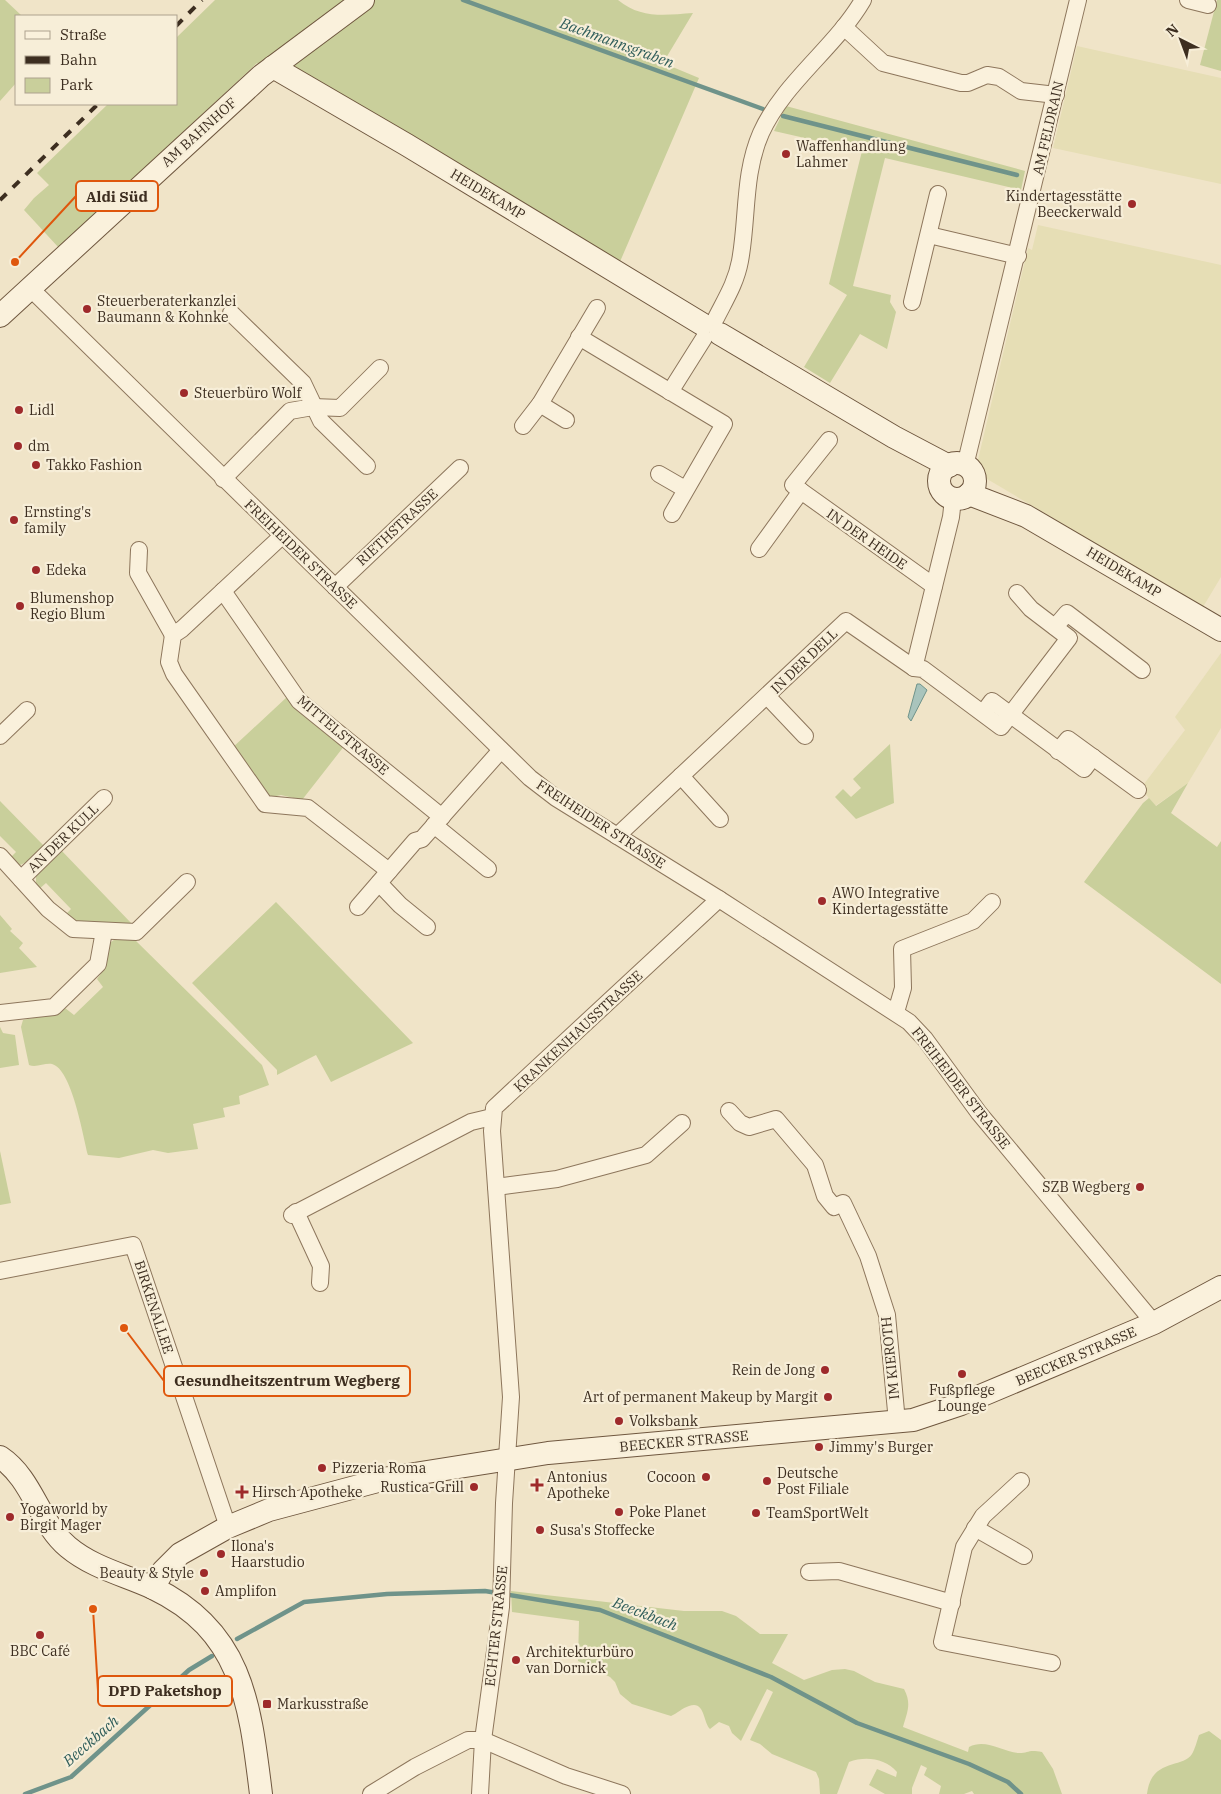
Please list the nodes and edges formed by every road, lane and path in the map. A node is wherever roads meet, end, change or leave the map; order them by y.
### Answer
1 (363, 0) edge
2 (863, 0) edge
3 (1078, 0) edge
4 (1188, 0) edge
5 (1208, 5) dead end
6 (844, 27) junction
7 (273, 68) junction
8 (1056, 96) junction
9 (938, 194) dead end
10 (929, 235) junction
11 (1018, 256) junction
12 (30, 288) junction
13 (912, 302) dead end
14 (597, 308) dead end
15 (231, 313) dead end
16 (0, 316) edge
17 (710, 329) junction
18 (579, 337) junction
19 (380, 368) dead end
20 (670, 392) junction
21 (540, 404) junction
22 (313, 407) junction
23 (566, 420) dead end
24 (523, 426) dead end
25 (829, 440) dead end
26 (367, 466) dead end
27 (460, 468) dead end
28 (658, 474) dead end
29 (223, 479) junction
30 (958, 481) junction
31 (685, 489) junction
32 (801, 491) junction
33 (672, 514) dead end
34 (282, 536) junction
35 (759, 549) dead end
36 (139, 550) dead end
37 (934, 586) junction
38 (335, 587) junction
39 (223, 592) junction
40 (1017, 593) dead end
41 (1081, 624) junction
42 (1055, 627) junction
43 (1221, 630) edge
44 (173, 635) junction
45 (1069, 638) junction
46 (914, 668) junction
47 (1142, 670) dead end
48 (767, 696) junction
49 (27, 710) dead end
50 (1011, 715) junction
51 (0, 736) edge
52 (805, 736) dead end
53 (501, 750) junction
54 (681, 776) junction
55 (1138, 790) dead end
56 (104, 798) dead end
57 (720, 819) dead end
58 (438, 821) junction
59 (617, 836) junction
60 (0, 856) edge
61 (488, 870) dead end
62 (384, 877) junction
63 (21, 879) junction
64 (187, 882) dead end
65 (719, 899) junction
66 (992, 902) dead end
67 (358, 907) dead end
68 (427, 927) dead end
69 (104, 931) junction
70 (896, 1012) junction
71 (0, 1013) edge
72 (729, 1111) dead end
73 (492, 1117) junction
74 (682, 1123) dead end
75 (496, 1187) junction
76 (0, 1271) edge
77 (320, 1284) dead end
78 (1221, 1287) edge
79 (1154, 1323) junction
80 (897, 1422) junction
81 (0, 1457) edge
82 (508, 1457) junction
83 (1021, 1481) dead end
84 (228, 1527) junction
85 (975, 1528) junction
86 (1024, 1556) dead end
87 (809, 1572) dead end
88 (153, 1588) junction
89 (952, 1603) junction
90 (1052, 1663) dead end
91 (483, 1740) junction
92 (261, 1794) edge
93 (371, 1794) edge
94 (480, 1794) edge
95 (622, 1794) edge

1 - 7 street, AM BAHNHOF
2 - 6 street
3 - 8 street, AM FELDRAIN
4 - 5 street
6 - 8 street
6 - 17 street
7 - 12 street, AM BAHNHOF
7 - 17 street, HEIDEKAMP
8 - 11 street, AM FELDRAIN
9 - 10 street
10 - 11 street
10 - 13 street
11 - 30 street, AM FELDRAIN
12 - 16 street, AM BAHNHOF
12 - 29 street, FREIHEIDER STRASSE
14 - 18 street
15 - 22 street
17 - 20 street
17 - 30 street, HEIDEKAMP
18 - 20 street
18 - 21 street
19 - 22 street
20 - 31 street
21 - 23 street
21 - 24 street
22 - 26 street
22 - 29 street
25 - 32 street
27 - 38 street, RIETHSTRASSE
28 - 31 street
29 - 34 street, FREIHEIDER STRASSE
30 - 37 street
30 - 43 street, HEIDEKAMP
31 - 33 street
32 - 35 street
32 - 37 street, IN DER HEIDE
34 - 38 street, FREIHEIDER STRASSE
34 - 39 street
36 - 44 street
37 - 46 street
38 - 53 street, FREIHEIDER STRASSE
39 - 44 street
39 - 58 street, MITTELSTRASSE
40 - 42 street
41 - 42 street
41 - 45 street
41 - 47 street
42 - 45 street
44 - 62 street
45 - 50 street
46 - 48 street, IN DER DELL
46 - 50 street
48 - 52 street, IN DER DELL
48 - 54 street, IN DER DELL
49 - 51 street
50 - 55 street
53 - 58 street
53 - 59 street, FREIHEIDER STRASSE
54 - 57 street
54 - 59 street, IN DER DELL
56 - 63 street, AN DER KULL
58 - 61 street, MITTELSTRASSE
58 - 62 street
59 - 65 street, FREIHEIDER STRASSE
60 - 63 street, AN DER KULL
62 - 67 street
62 - 68 street
63 - 69 street, AN DER KULL
64 - 69 street, AN DER KULL
65 - 70 street, FREIHEIDER STRASSE
65 - 73 street, KRANKENHAUSSTRASSE
66 - 70 street
69 - 71 street
70 - 79 street, FREIHEIDER STRASSE
72 - 80 street, IM KIEROTH
73 - 75 street
73 - 77 street
74 - 75 street
75 - 82 street
76 - 84 street, BIRKENALLEE
78 - 79 street, BEECKER STRASSE
79 - 80 street, BEECKER STRASSE
80 - 82 street, BEECKER STRASSE
81 - 88 street
82 - 84 street, BEECKER STRASSE
82 - 91 street, ECHTER STRASSE
83 - 85 street
84 - 88 street, BEECKER STRASSE
85 - 86 street
85 - 89 street
87 - 89 street
88 - 92 street
89 - 90 street
91 - 93 street
91 - 94 street, ECHTER STRASSE
91 - 95 street

